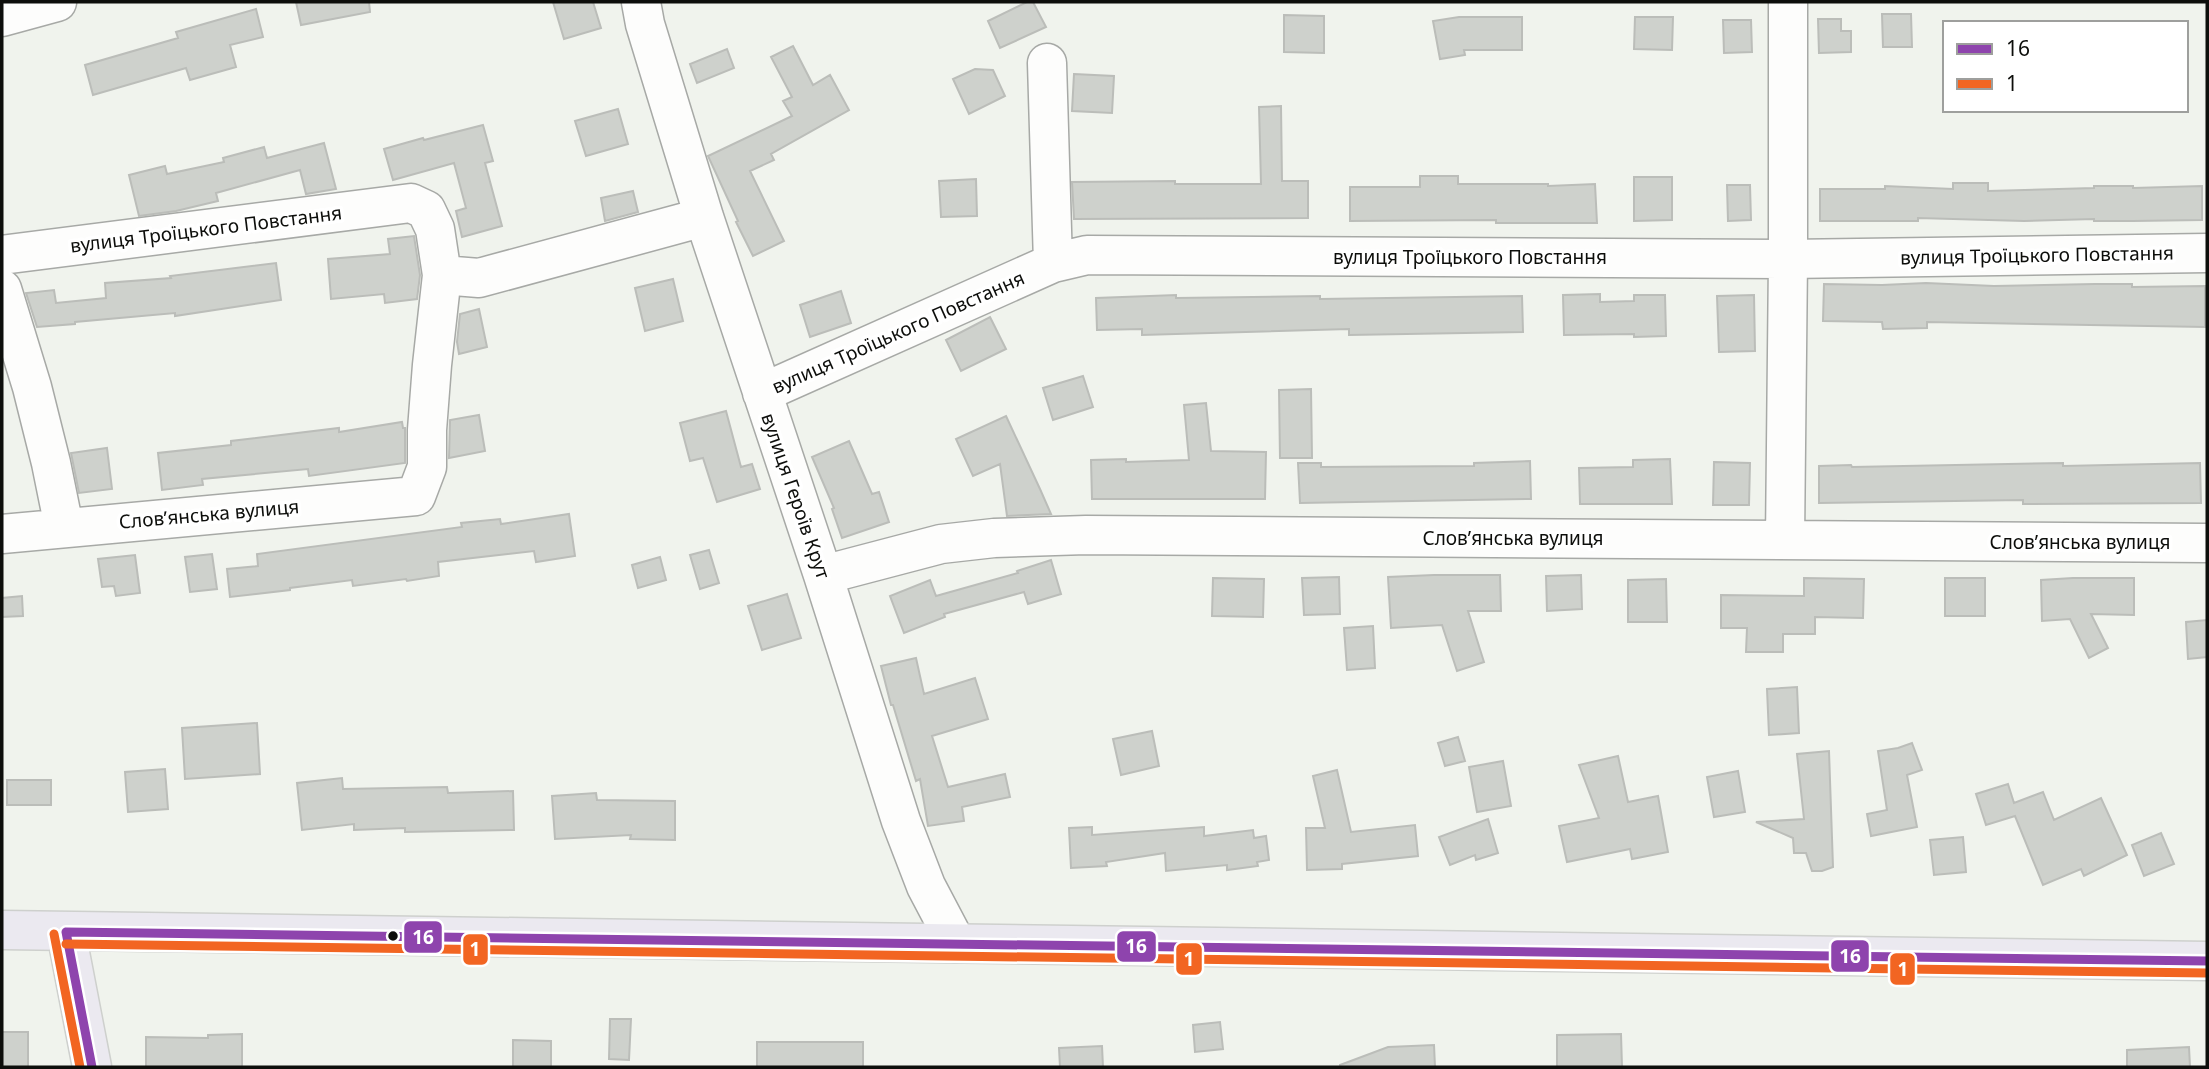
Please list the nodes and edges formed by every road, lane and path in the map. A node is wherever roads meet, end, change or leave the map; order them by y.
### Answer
1 (57, 2) edge
2 (641, 2) edge
3 (1788, 2) edge
4 (2, 17) edge
5 (1047, 63) dead end
6 (704, 217) junction
7 (2207, 253) edge
8 (2, 255) edge
9 (1788, 259) junction
10 (1053, 263) junction
11 (442, 275) junction
12 (2, 289) edge
13 (762, 393) junction
14 (64, 527) junction
15 (2, 534) edge
16 (1785, 540) junction
17 (2207, 543) edge
18 (823, 575) junction
19 (2, 930) edge
20 (66, 932) junction
21 (956, 943) junction
22 (2207, 961) edge
23 (92, 1067) edge

1 - 4 street
2 - 6 street, вулиця Героїв Крут
3 - 9 street
5 - 10 street
6 - 11 street
6 - 13 street, вулиця Героїв Крут
7 - 9 street, вулиця Троїцького Повстання
8 - 11 street, вулиця Троїцького Повстання
9 - 10 street, вулиця Троїцького Повстання
9 - 16 street
10 - 13 street, вулиця Троїцького Повстання
11 - 14 street, Словʼянська вулиця
12 - 14 street
13 - 18 street, вулиця Героїв Крут
14 - 15 street, Словʼянська вулиця
16 - 17 street, Словʼянська вулиця
16 - 18 street, Словʼянська вулиця
18 - 21 street, вулиця Героїв Крут
19 - 20 main road
20 - 21 main road
20 - 23 main road
21 - 22 main road

